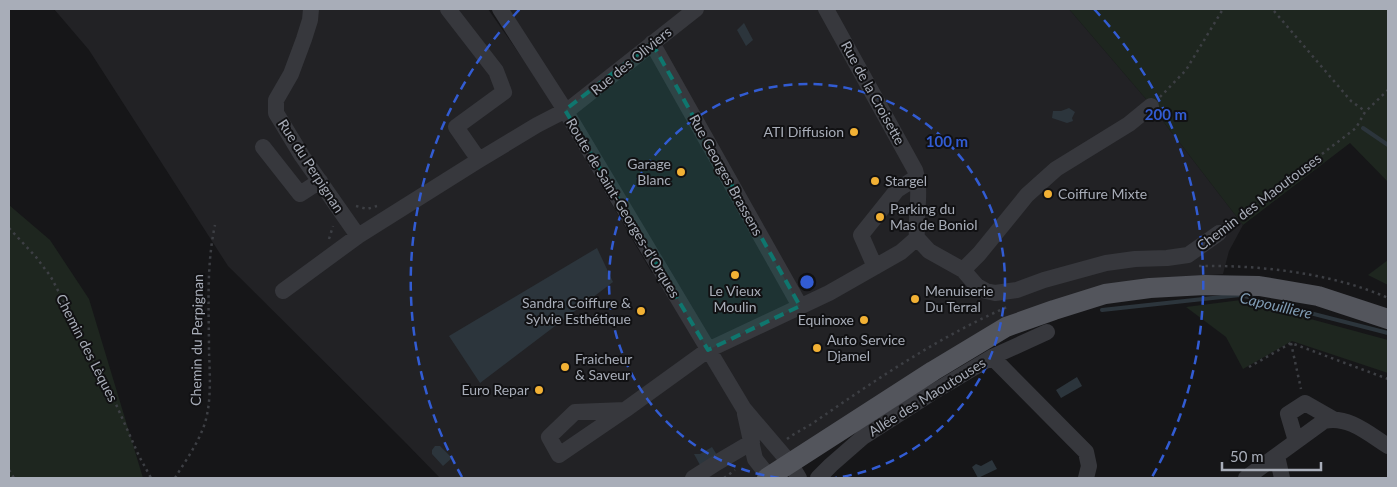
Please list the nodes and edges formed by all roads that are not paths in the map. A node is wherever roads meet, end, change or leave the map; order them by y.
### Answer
1 (311, 9) edge
2 (448, 9) edge
3 (500, 9) edge
4 (696, 9) edge
5 (826, 9) edge
6 (652, 43) junction
7 (1152, 106) road end
8 (564, 110) junction
9 (263, 147) dead end
10 (479, 160) junction
11 (917, 177) junction
12 (320, 181) junction
13 (1219, 233) road end
14 (358, 236) junction
15 (918, 238) junction
16 (875, 267) junction
17 (963, 270) junction
18 (283, 291) dead end
19 (800, 306) junction
20 (1388, 319) edge
21 (1047, 332) dead end
22 (708, 350) junction
23 (992, 357) junction
24 (744, 409) junction
25 (625, 410) dead end
26 (1333, 418) junction
27 (1296, 441) junction
28 (752, 442) junction
29 (1388, 446) edge
30 (1277, 456) junction
31 (795, 470) edge
32 (694, 478) edge
33 (769, 478) edge
34 (818, 478) edge
35 (1086, 478) edge
36 (1246, 478) edge
37 (1282, 478) edge

1 - 12 street, Rue du Perpignan
2 - 10 street
3 - 8 street, Route de Saint-Georges-d'Orques
4 - 6 street, Rue des Oliviers
5 - 11 street, Rue de la Croisette
6 - 8 street, Rue des Oliviers
6 - 19 street, Rue Georges Brassens
7 - 17 street
8 - 10 street
8 - 22 street, Route de Saint-Georges-d'Orques
9 - 12 street
10 - 14 street
11 - 15 street, Rue de la Croisette
11 - 16 street
12 - 14 street, Rue du Perpignan
13 - 17 street, Chemin des Maoutouses
14 - 18 street
15 - 16 street
15 - 17 street, Chemin des Maoutouses
16 - 19 street
19 - 22 street
20 - 31 main road
21 - 23 street, Allée des Maoutouses
22 - 24 street, Route de Saint-Georges-d'Orques
22 - 25 street
23 - 34 street, Allée des Maoutouses
23 - 35 street
24 - 28 street, Route de Saint-Georges-d'Orques
24 - 31 street, Route de Saint-Georges-d'Orques
26 - 27 street
26 - 27 street
26 - 29 street
27 - 30 street
28 - 32 street
28 - 33 street, Route de Saint-Georges-d'Orques
30 - 36 street
30 - 37 street
31 - 33 main road

